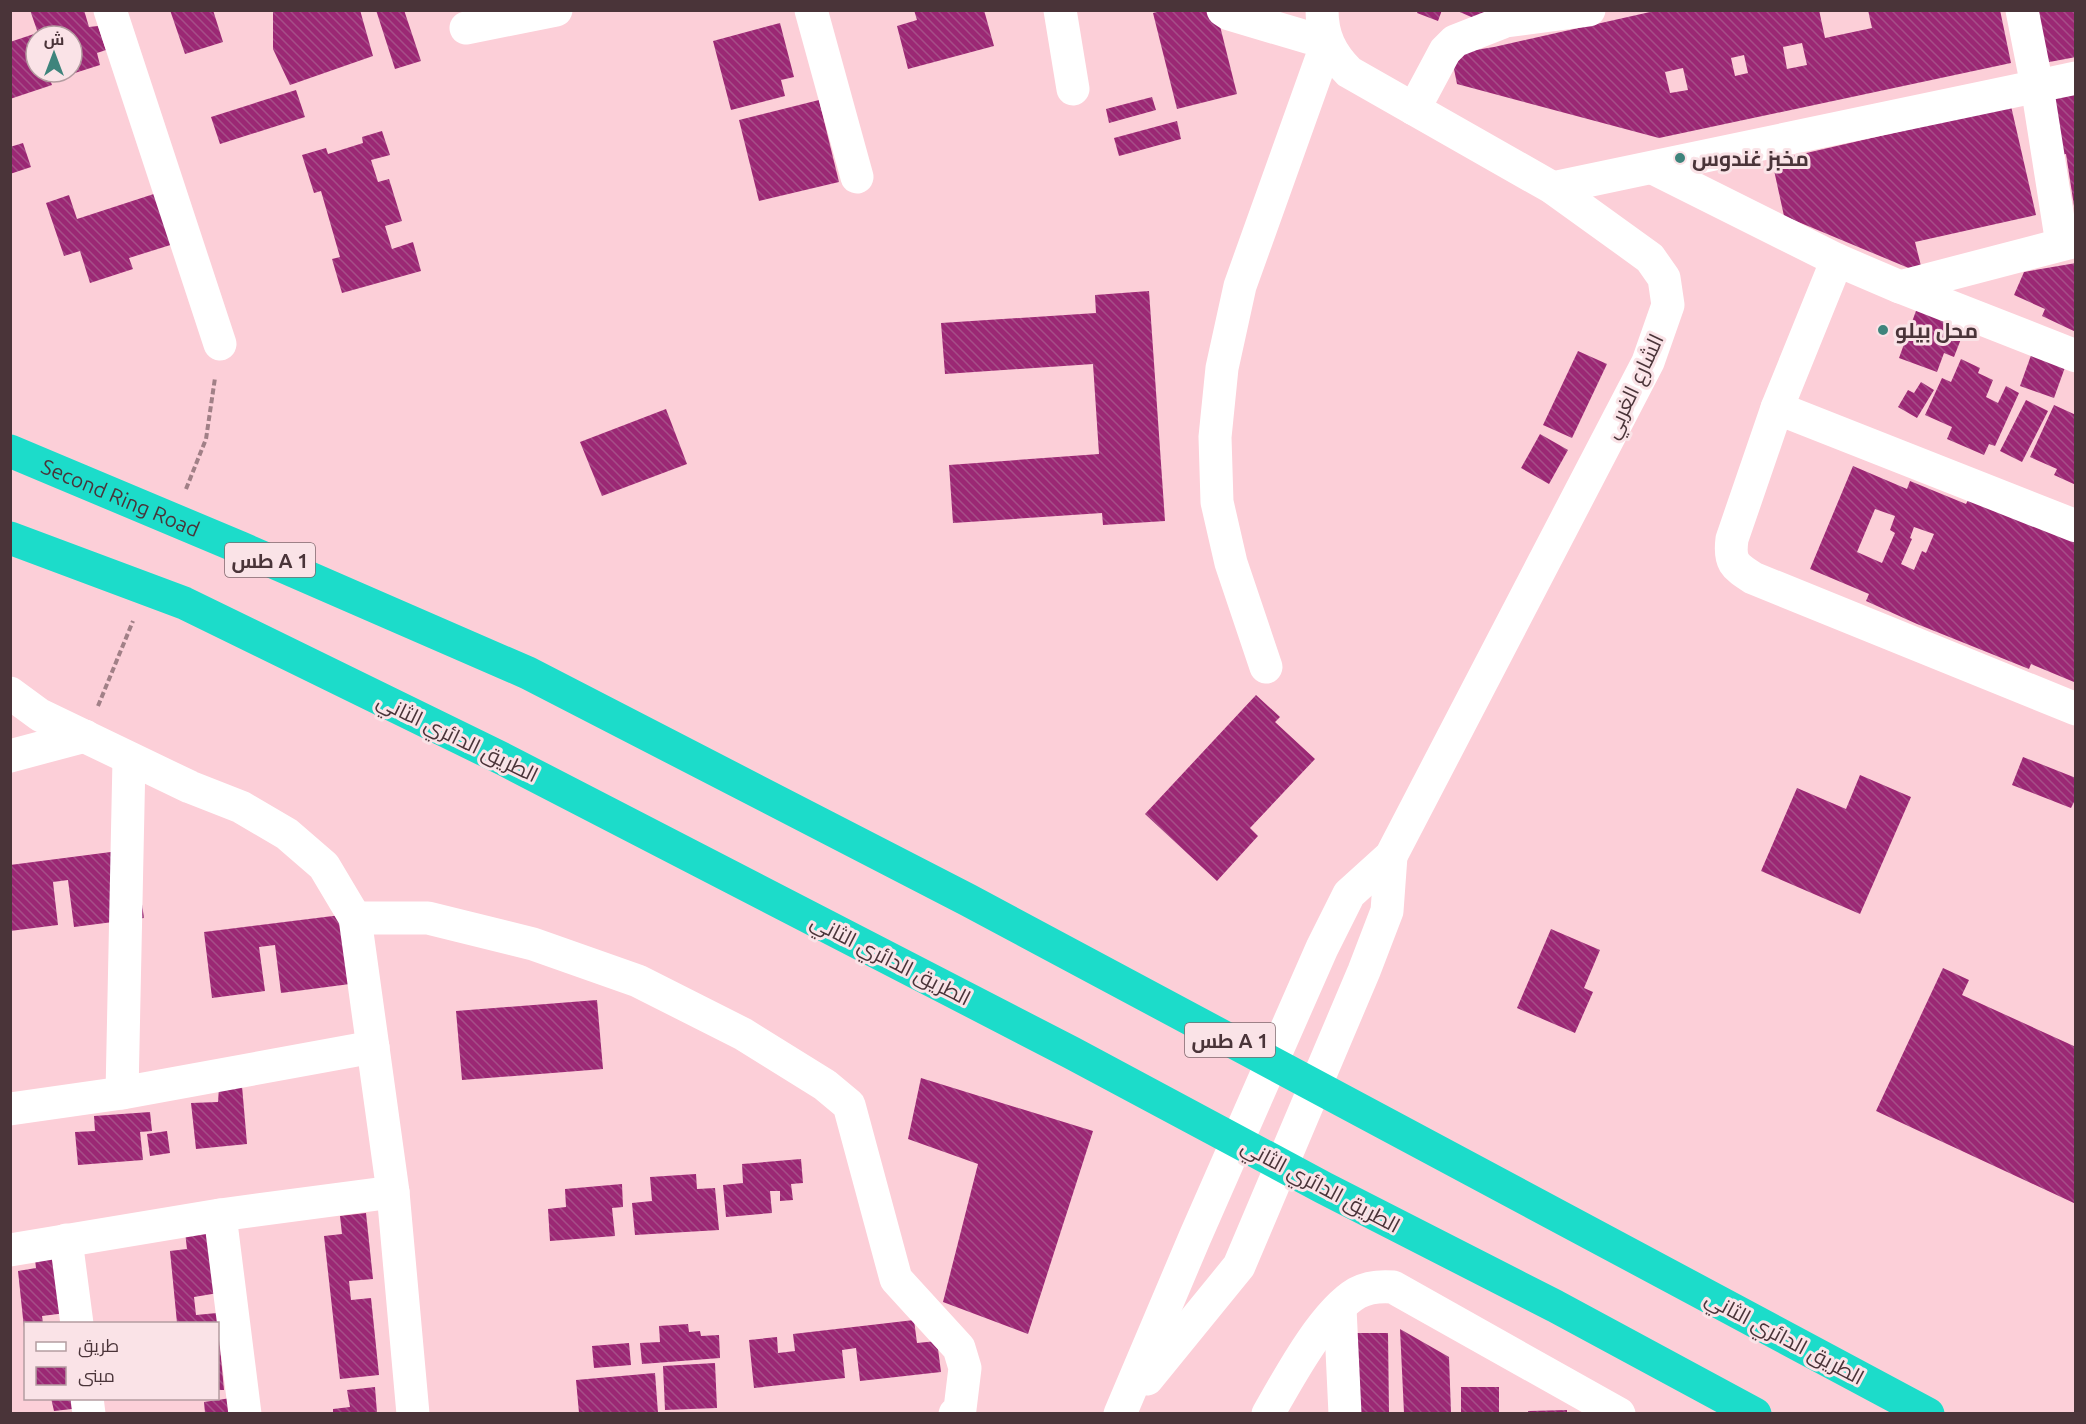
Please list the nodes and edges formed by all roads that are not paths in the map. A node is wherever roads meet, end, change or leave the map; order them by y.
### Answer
1 (110, 10) edge
2 (556, 10) edge
3 (811, 10) edge
4 (1060, 10) edge
5 (1223, 10) edge
6 (1322, 10) edge
7 (1589, 10) edge
8 (2022, 10) edge
9 (1509, 16) edge
10 (466, 28) dead end
11 (1327, 43) junction
12 (2076, 78) edge
13 (2037, 86) junction
14 (1073, 89) dead end
15 (1414, 109) junction
16 (1653, 168) junction
17 (857, 177) dead end
18 (1553, 188) junction
19 (2069, 243) edge
20 (1837, 260) junction
21 (1900, 287) junction
22 (220, 344) road end
23 (2076, 356) edge
24 (1777, 408) junction
25 (10, 451) edge
26 (2076, 526) edge
27 (10, 538) edge
28 (1266, 667) dead end
29 (528, 673) joint
30 (10, 693) edge
31 (2076, 709) edge
32 (85, 736) junction
33 (10, 756) edge
34 (129, 759) junction
35 (1391, 856) junction
36 (355, 918) junction
37 (373, 1047) junction
38 (122, 1093) junction
39 (10, 1109) edge
40 (393, 1192) junction
41 (220, 1215) junction
42 (66, 1240) junction
43 (10, 1250) edge
44 (1340, 1308) junction
45 (77, 1322) edge
46 (245, 1413) edge
47 (413, 1413) edge
48 (955, 1413) edge
49 (1120, 1413) edge
50 (1268, 1413) edge
51 (1345, 1413) edge
52 (1619, 1413) edge
53 (1755, 1413) edge
54 (1928, 1413) edge

1 - 22 street
2 - 10 street
3 - 17 street
4 - 14 street
5 - 11 street
6 - 11 street, الشارع الغربي
7 - 9 street
8 - 13 street
9 - 15 street
11 - 15 street, الشارع الغربي
11 - 28 street
12 - 13 street
13 - 16 street
13 - 19 street
15 - 18 street, الشارع الغربي
16 - 18 street
16 - 20 street
18 - 35 street, الشارع الغربي
19 - 21 street
20 - 21 street
20 - 24 street
21 - 23 street
24 - 26 street
24 - 31 street
25 - 29 highway, Second Ring Road / طس A 1
27 - 53 highway, الطريق الدائري الثاني
29 - 54 highway, الطريق الدائري الثاني / طس A 1
30 - 32 street
32 - 33 street
32 - 34 street
34 - 36 street
34 - 38 street
35 - 49 street
35 - 49 street
36 - 37 street
36 - 48 street
37 - 38 street
37 - 40 street
38 - 39 street
40 - 41 street
40 - 47 street
41 - 42 street
41 - 46 street
42 - 43 street
42 - 45 street
44 - 50 street
44 - 51 street
44 - 52 street

